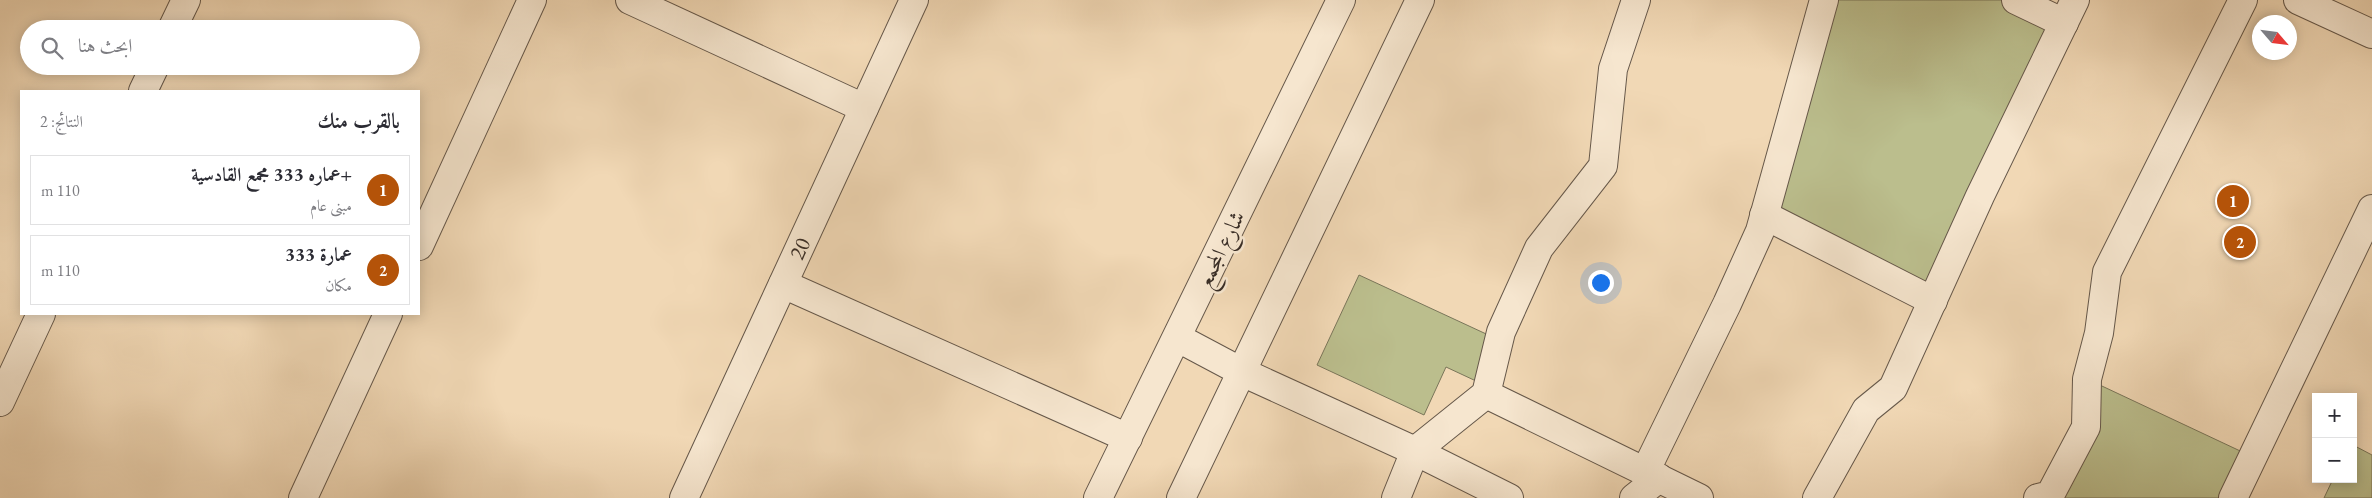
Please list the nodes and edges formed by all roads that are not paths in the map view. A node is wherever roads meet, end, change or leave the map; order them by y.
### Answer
1 (186, 0) edge
2 (532, 0) edge
3 (630, 0) edge
4 (914, 0) edge
5 (1341, 0) edge
6 (1420, 0) edge
7 (1636, 0) edge
8 (1824, 0) edge
9 (2016, 0) edge
10 (2243, 0) edge
11 (2298, 0) edge
12 (2070, 11) edge
13 (176, 20) edge
14 (2372, 34) edge
15 (151, 75) edge
16 (144, 90) edge
17 (864, 108) junction
18 (2372, 209) edge
19 (1764, 215) junction
20 (420, 244) edge
21 (783, 284) junction
22 (1933, 301) junction
23 (41, 315) edge
24 (388, 315) edge
25 (1178, 338) junction
26 (1242, 372) junction
27 (1486, 394) junction
28 (0, 402) edge
29 (1128, 438) junction
30 (1415, 451) junction
31 (1652, 475) junction
32 (303, 498) edge
33 (684, 498) edge
34 (1098, 498) edge
35 (1180, 498) edge
36 (1396, 498) edge
37 (1509, 498) edge
38 (1634, 498) edge
39 (1699, 498) edge
40 (1817, 498) edge
41 (2039, 498) edge
42 (2233, 498) edge

1 - 13 street
2 - 20 street
3 - 17 street
4 - 17 street, 20
5 - 25 street, شارع المجمع
6 - 26 street
7 - 27 street
8 - 19 street
9 - 12 street
10 - 41 street
11 - 14 street
12 - 22 street
15 - 16 street
17 - 21 street, 20
18 - 42 street
19 - 22 street
19 - 31 street
21 - 29 street
21 - 33 street, 20
22 - 40 street
23 - 28 street
24 - 32 street
25 - 26 street
25 - 29 street, شارع المجمع
26 - 30 street
26 - 35 street
27 - 30 street
27 - 31 street
29 - 34 street, شارع المجمع
30 - 36 street
30 - 37 street
31 - 38 street
31 - 39 street

